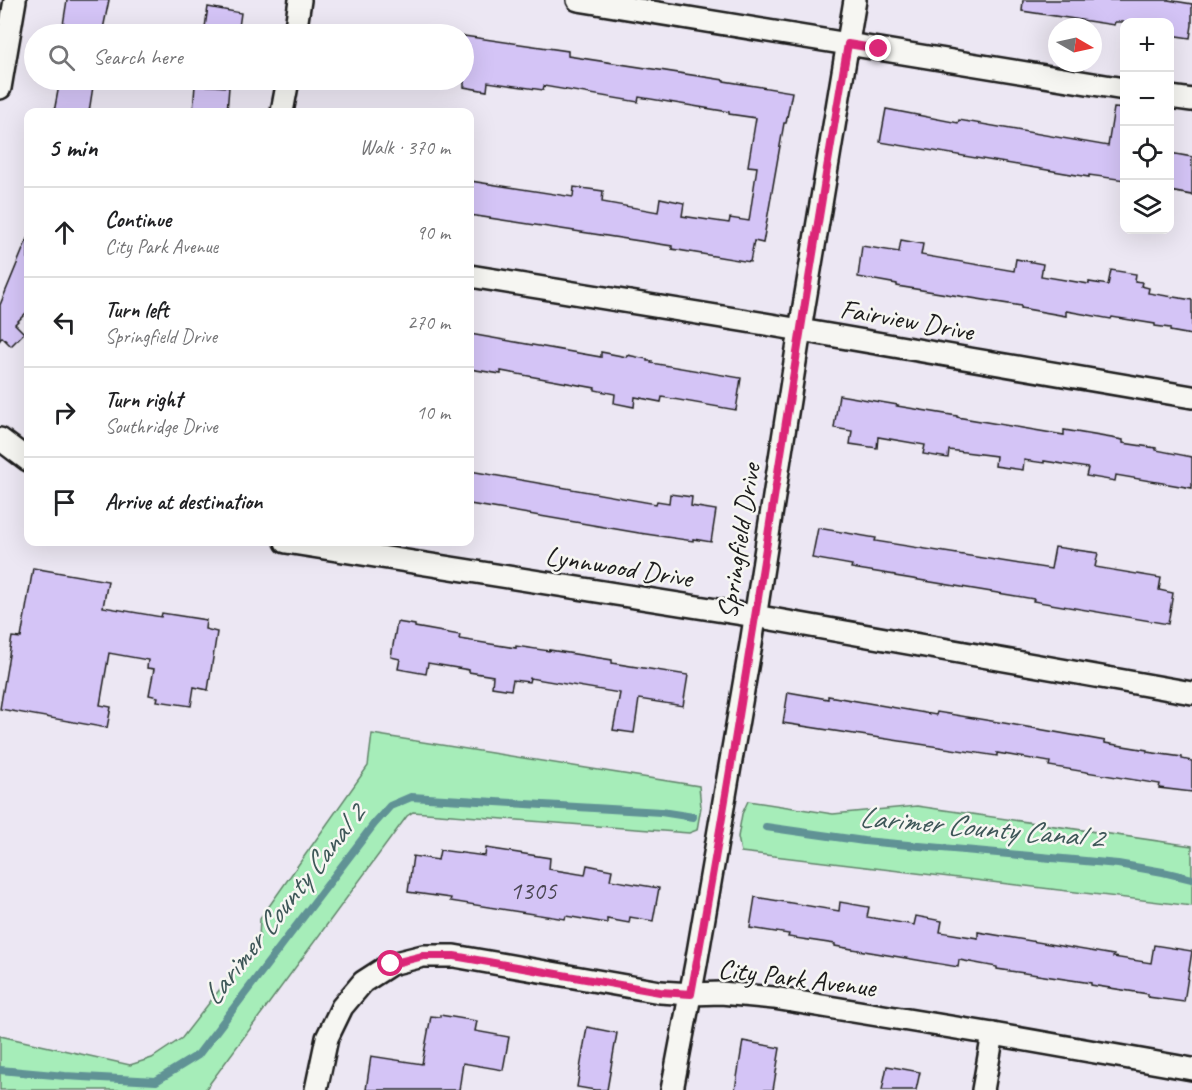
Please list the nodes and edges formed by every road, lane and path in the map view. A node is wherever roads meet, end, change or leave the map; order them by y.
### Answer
1 (15, 0) edge
2 (300, 0) edge
3 (578, 0) edge
4 (855, 0) edge
5 (296, 24) edge
6 (848, 44) junction
7 (0, 88) edge
8 (1120, 88) edge
9 (286, 90) edge
10 (1174, 98) edge
11 (1192, 100) edge
12 (283, 108) edge
13 (474, 277) edge
14 (800, 330) junction
15 (1192, 397) edge
16 (0, 439) edge
17 (24, 457) edge
18 (309, 546) edge
19 (755, 616) junction
20 (1192, 693) edge
21 (691, 994) junction
22 (993, 1034) junction
23 (1192, 1069) edge
24 (316, 1090) edge
25 (672, 1090) edge
26 (983, 1090) edge

1 - 7 street
2 - 5 street
3 - 6 street
4 - 6 street, Springfield Drive
6 - 8 street
6 - 14 street, Springfield Drive
9 - 12 street
10 - 11 street
13 - 14 street, Fairview Drive
14 - 15 street, Fairview Drive
14 - 19 street, Springfield Drive
16 - 17 street
18 - 19 street, Lynnwood Drive
19 - 20 street, Lynnwood Drive
19 - 21 street, Springfield Drive
21 - 22 street, City Park Avenue
21 - 24 street, City Park Avenue
21 - 25 street, Springfield Drive
22 - 23 street, City Park Avenue
22 - 26 street

